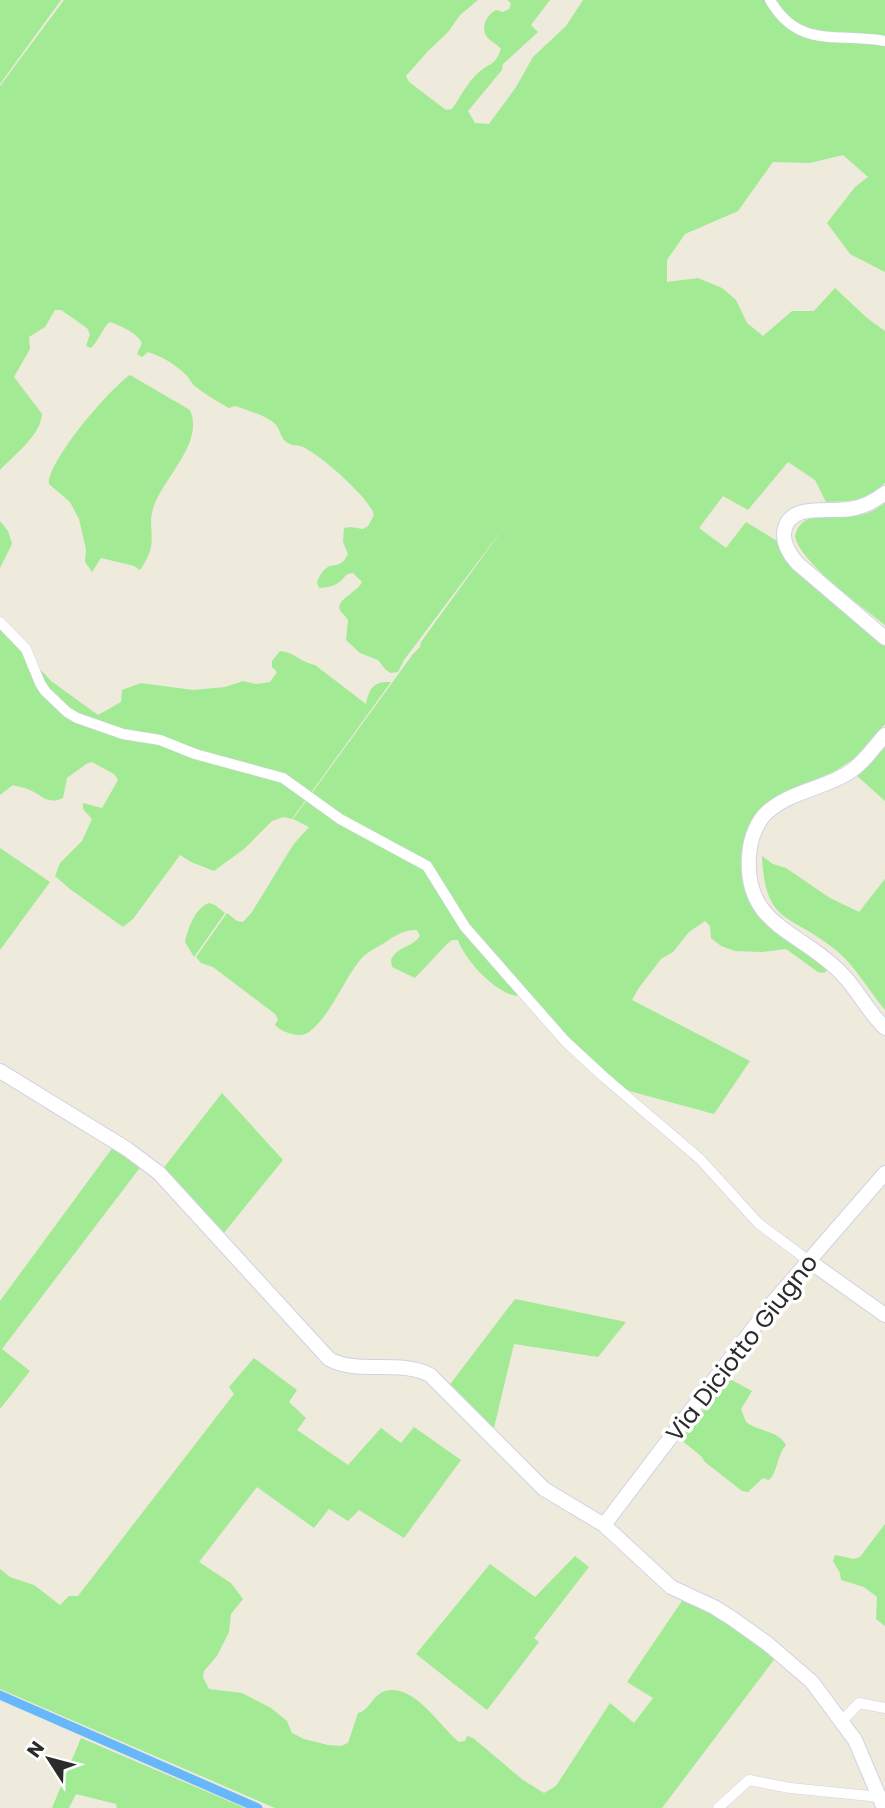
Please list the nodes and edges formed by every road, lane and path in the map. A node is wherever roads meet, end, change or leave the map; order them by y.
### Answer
1 (770, 0) edge
2 (885, 41) edge
3 (885, 493) edge
4 (0, 622) edge
5 (885, 638) edge
6 (885, 735) edge
7 (885, 1028) edge
8 (0, 1071) edge
9 (885, 1174) edge
10 (809, 1261) junction
11 (885, 1315) edge
12 (604, 1525) junction
13 (885, 1708) edge
14 (843, 1720) junction
15 (882, 1802) edge
16 (718, 1808) edge

1 - 2 street
3 - 5 main road
4 - 10 street
6 - 7 main road
8 - 12 main road
9 - 10 main road, Via Diciotto Giugno
10 - 11 main road
10 - 12 main road, Via Diciotto Giugno
12 - 14 main road
13 - 14 street
14 - 15 main road
15 - 16 street

